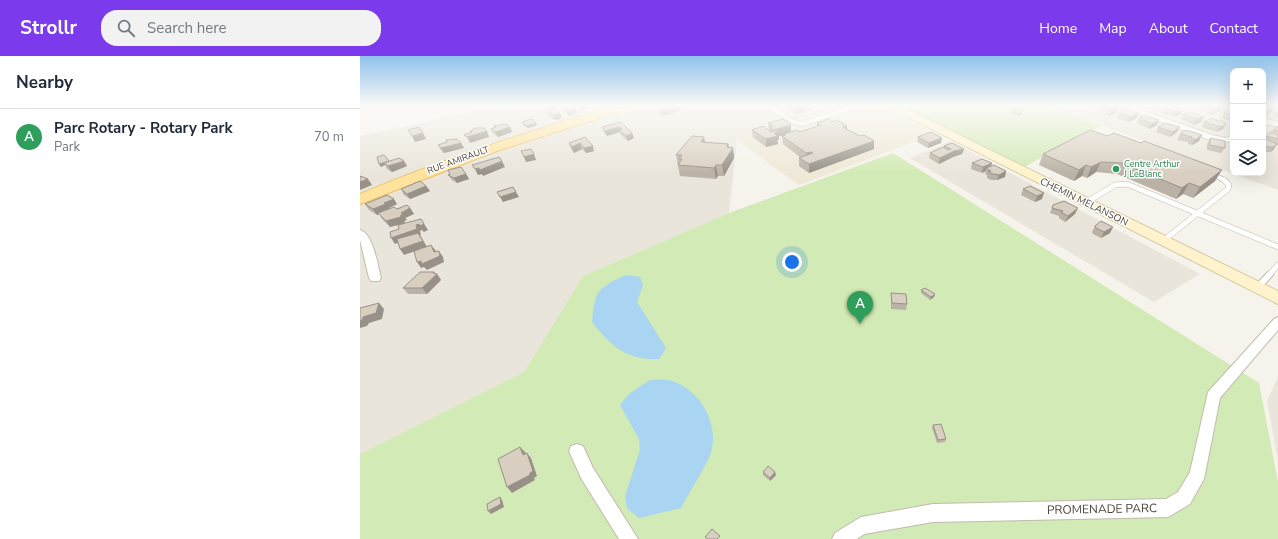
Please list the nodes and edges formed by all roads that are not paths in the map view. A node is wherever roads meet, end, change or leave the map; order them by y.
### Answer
1 (551, 129) edge
2 (935, 129) edge
3 (1184, 129) edge
4 (1230, 139) edge
5 (1206, 172) edge
6 (360, 199) edge
7 (1085, 203) junction
8 (1198, 213) junction
9 (360, 233) edge
10 (1163, 241) junction
11 (1278, 247) edge
12 (1278, 265) edge
13 (375, 278) dead end
14 (1256, 288) junction
15 (1278, 298) edge
16 (1278, 322) edge
17 (577, 451) dead end
18 (629, 539) edge
19 (840, 539) edge

1 - 6 main road, RUE AMIRAULT
2 - 7 street, CHEMIN MELANSON
3 - 4 street
5 - 8 lane
7 - 8 lane
7 - 10 street, CHEMIN MELANSON
8 - 10 lane
8 - 11 lane
9 - 13 street
10 - 14 street, CHEMIN MELANSON
12 - 14 lane
14 - 15 street, CHEMIN MELANSON
16 - 19 street, PROMENADE PARC
17 - 18 street

